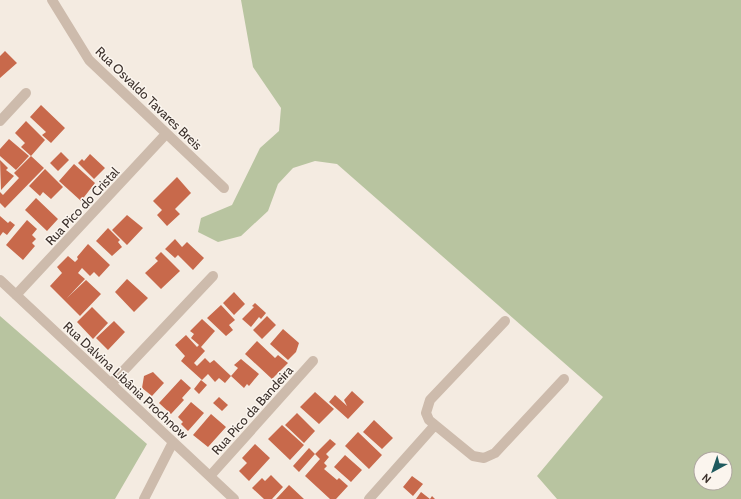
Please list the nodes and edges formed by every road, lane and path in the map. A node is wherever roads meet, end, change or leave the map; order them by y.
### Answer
1 (52, 0) edge
2 (26, 93) dead end
3 (0, 121) edge
4 (166, 134) junction
5 (224, 188) dead end
6 (214, 276) dead end
7 (0, 280) edge
8 (16, 295) junction
9 (505, 321) dead end
10 (313, 362) dead end
11 (564, 380) dead end
12 (111, 384) junction
13 (435, 425) junction
14 (173, 442) junction
15 (210, 476) junction
16 (144, 499) edge
17 (234, 499) edge
18 (369, 499) edge

1 - 4 street, Rua Osvaldo Tavares Breis
2 - 3 street
4 - 5 street, Rua Osvaldo Tavares Breis
4 - 8 street, Rua Pico do Cristal
6 - 12 street
7 - 8 street, Rua Dalvina Libânia Prochnow
8 - 12 street, Rua Dalvina Libânia Prochnow
9 - 13 street
10 - 15 street, Rua Pico da Bandeira
11 - 13 street
12 - 14 street, Rua Dalvina Libânia Prochnow
13 - 18 street
14 - 15 street, Rua Dalvina Libânia Prochnow
14 - 16 street
15 - 17 street, Rua Dalvina Libânia Prochnow

